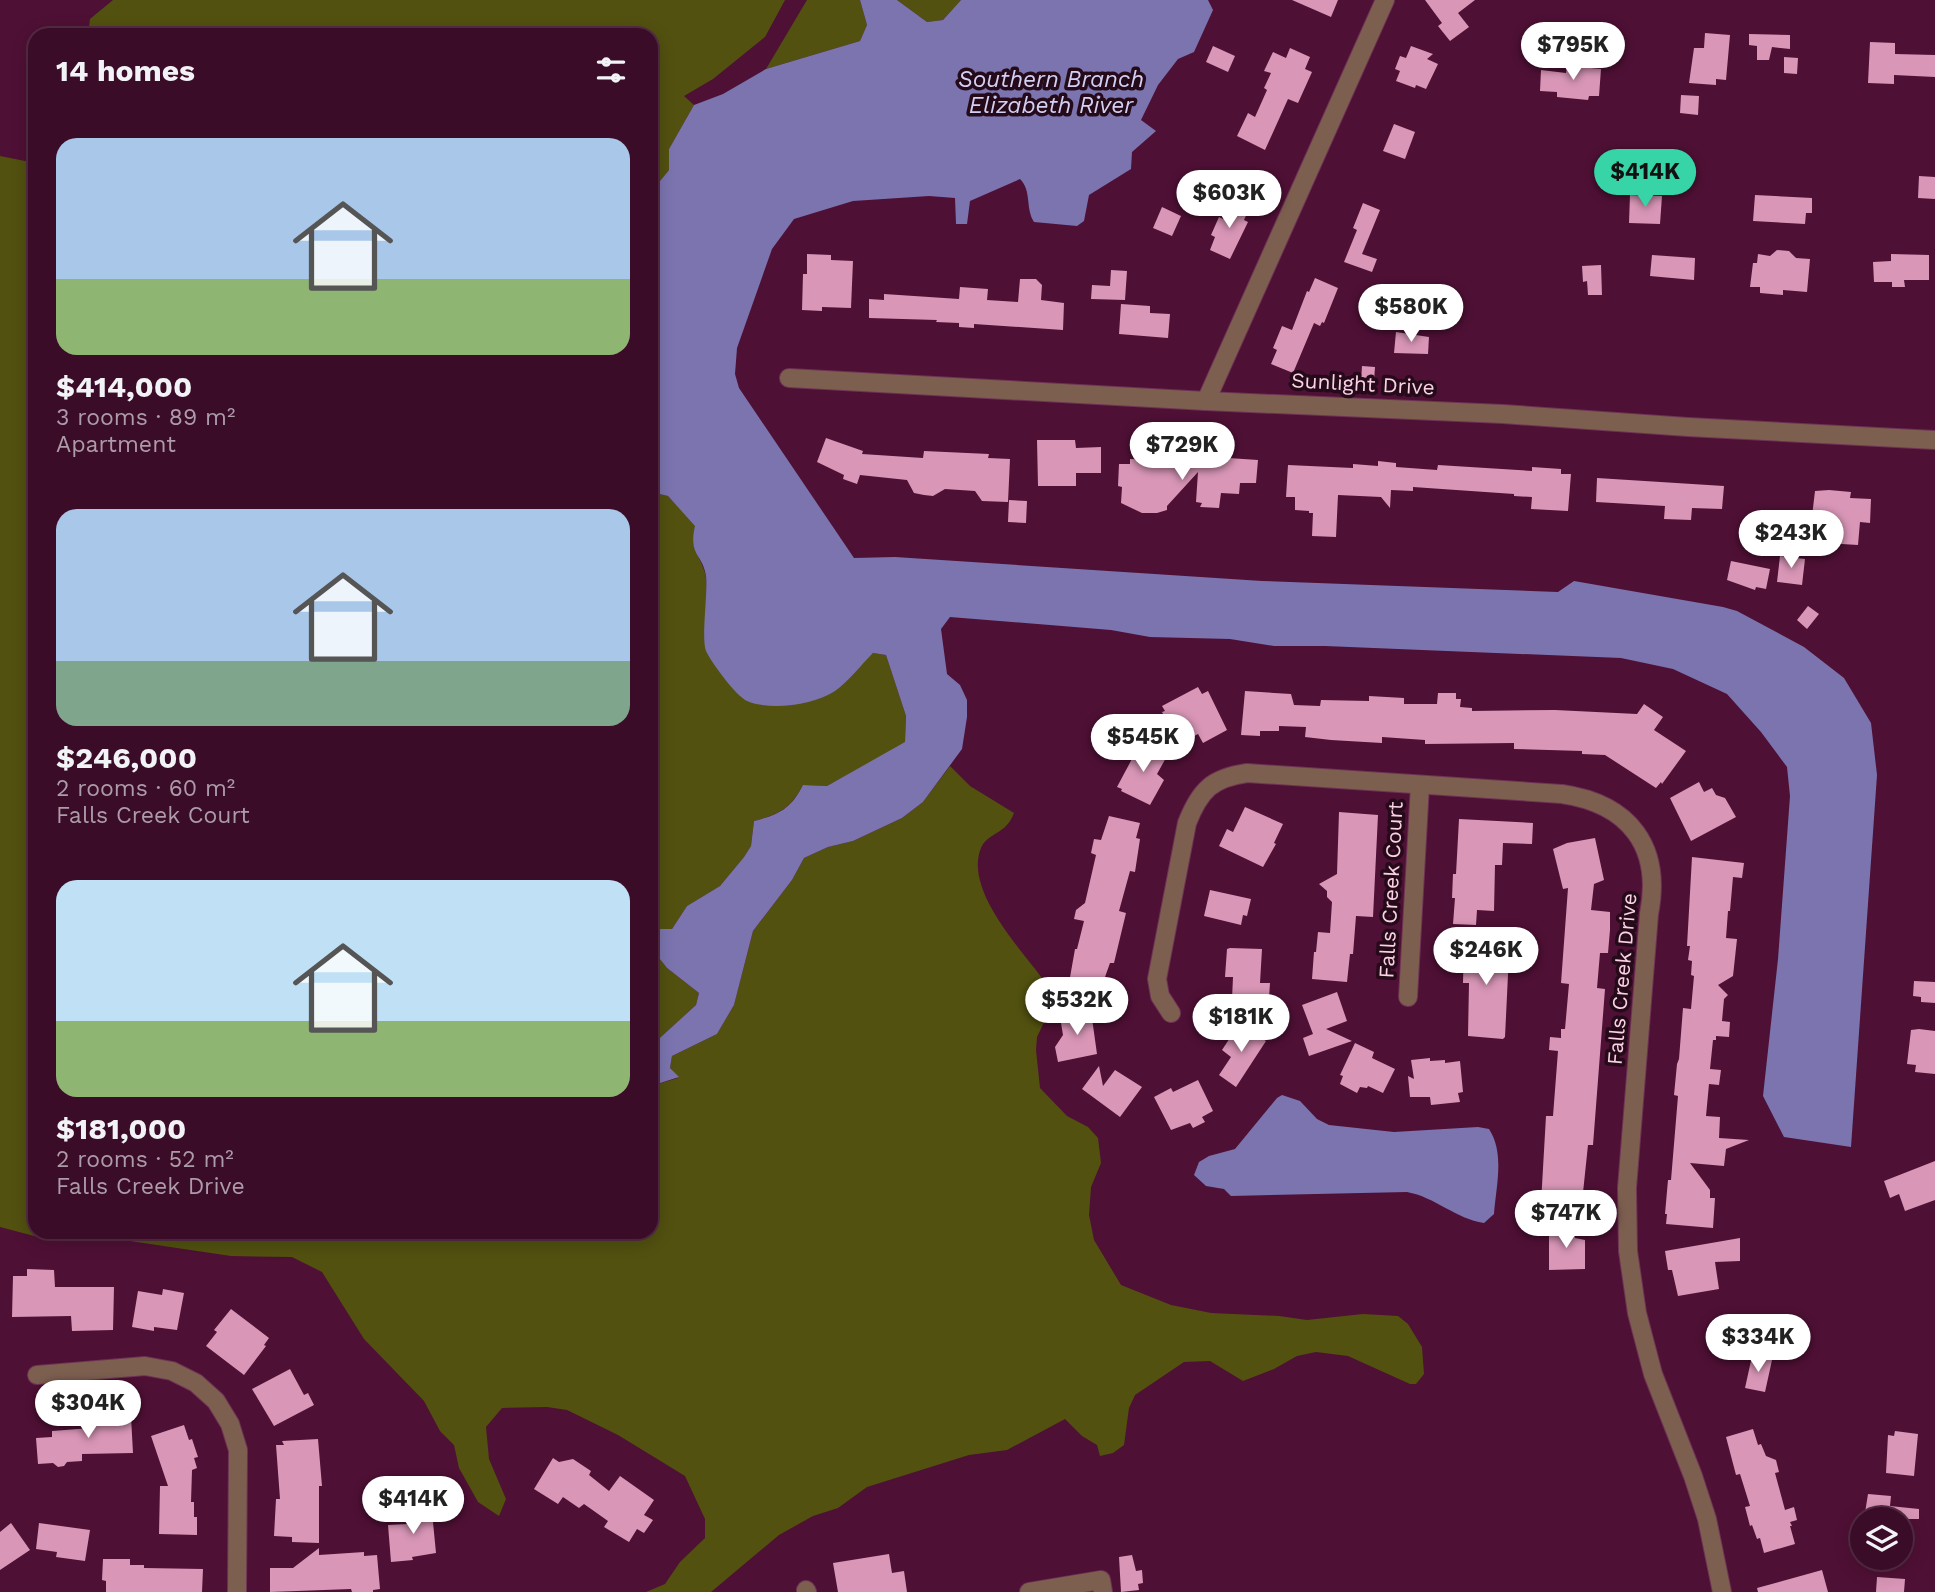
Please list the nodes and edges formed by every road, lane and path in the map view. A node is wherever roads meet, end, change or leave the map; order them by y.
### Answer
1 (1385, 0) edge
2 (789, 378) dead end
3 (1206, 401) junction
4 (1935, 440) edge
5 (1419, 786) junction
6 (1408, 997) dead end
7 (1171, 1013) dead end
8 (37, 1375) dead end
9 (237, 1592) edge
10 (1028, 1592) edge
11 (1103, 1592) edge
12 (1722, 1592) edge

1 - 3 street
2 - 3 street, Sunlight Drive
3 - 4 street, Sunlight Drive
5 - 6 street, Falls Creek Court
5 - 7 street, Falls Creek Drive
5 - 12 street, Falls Creek Drive
8 - 9 street
10 - 11 street

